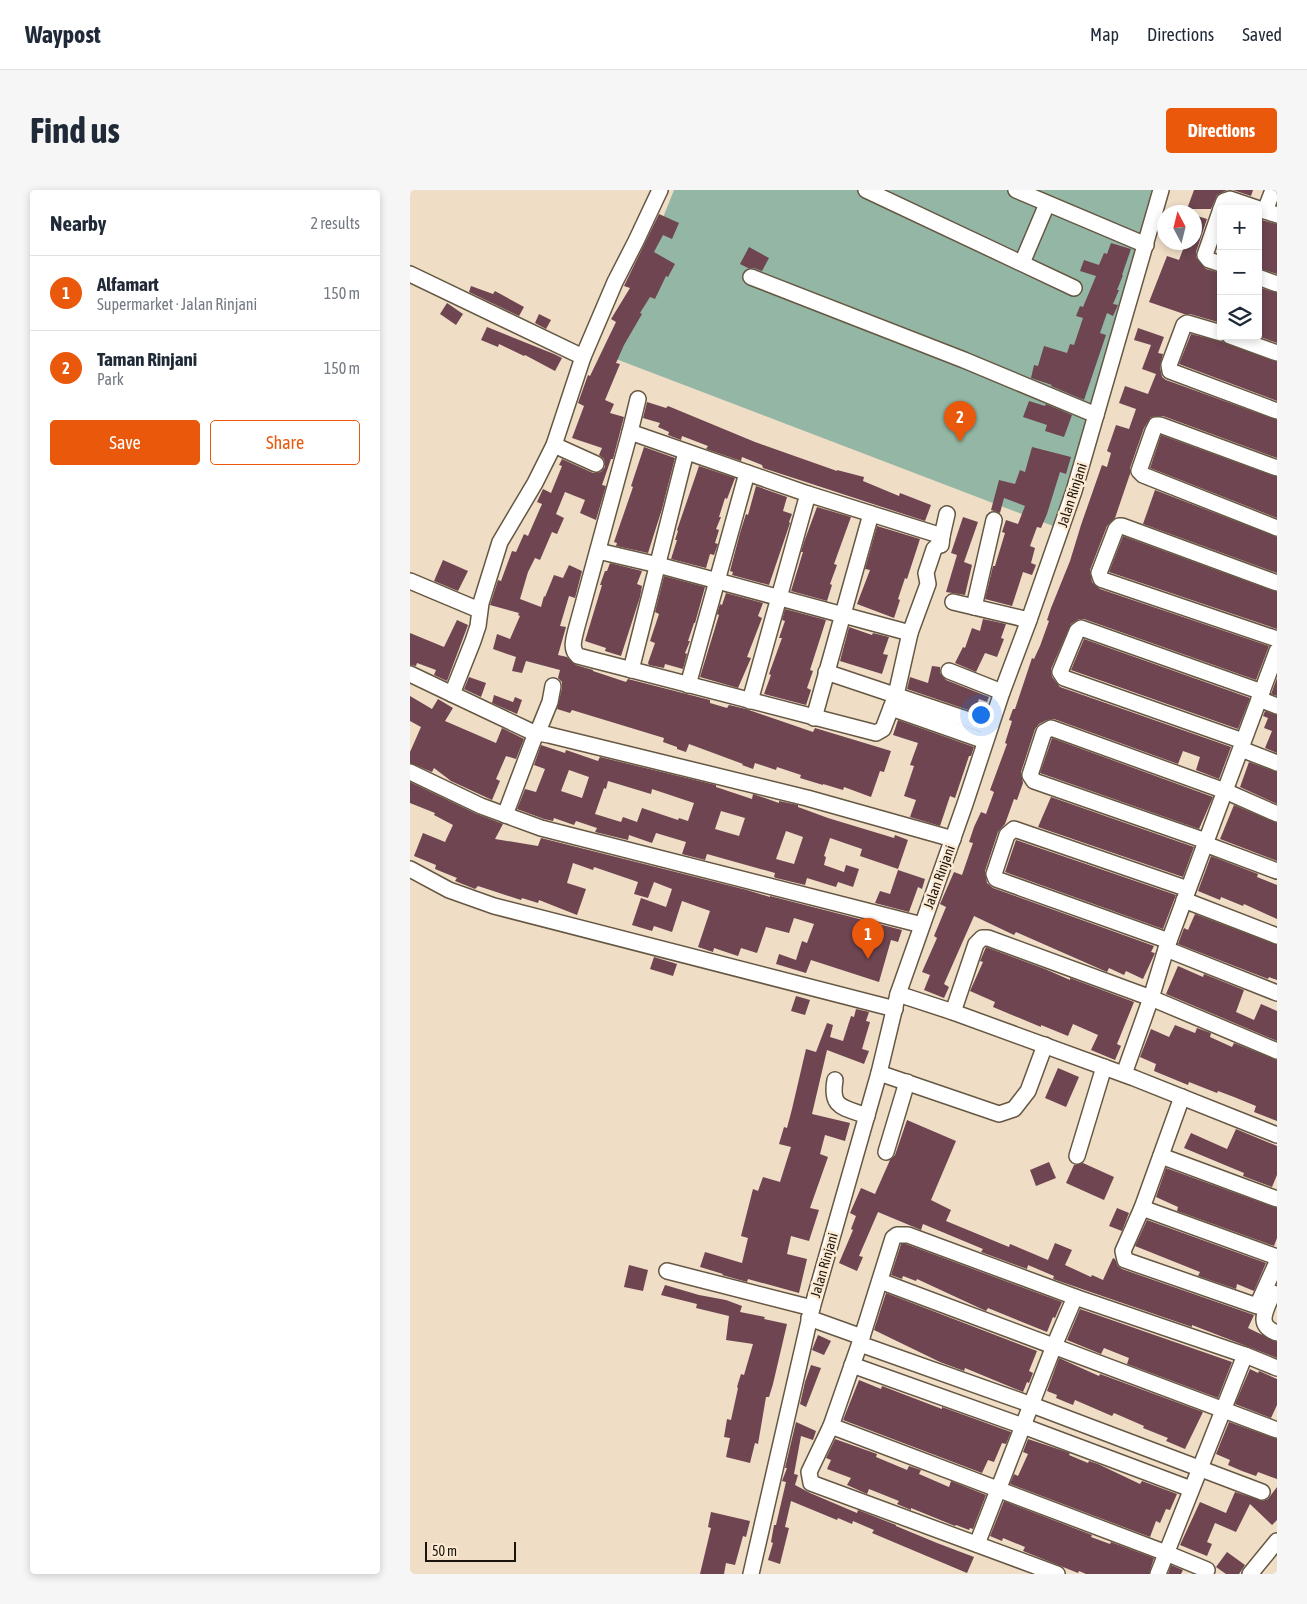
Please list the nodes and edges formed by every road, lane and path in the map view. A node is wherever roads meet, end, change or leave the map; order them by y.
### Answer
1 (660, 190) edge
2 (866, 190) edge
3 (1016, 190) edge
4 (1161, 190) edge
5 (1272, 190) edge
6 (1047, 204) junction
7 (1222, 205) edge
8 (1248, 205) edge
9 (1271, 213) edge
10 (1217, 220) edge
11 (1146, 245) junction
12 (1022, 263) junction
13 (1217, 263) edge
14 (410, 274) edge
15 (751, 277) dead end
16 (1262, 278) edge
17 (1277, 284) edge
18 (1074, 288) dead end
19 (1217, 332) edge
20 (1241, 340) edge
21 (1277, 353) edge
22 (583, 357) junction
23 (638, 399) dead end
24 (1277, 411) edge
25 (1096, 415) junction
26 (630, 432) junction
27 (554, 445) junction
28 (686, 452) junction
29 (596, 464) dead end
30 (1277, 468) edge
31 (747, 473) junction
32 (808, 494) junction
33 (871, 514) junction
34 (947, 514) dead end
35 (994, 520) dead end
36 (1277, 528) edge
37 (941, 539) junction
38 (598, 550) junction
39 (658, 565) junction
40 (410, 581) edge
41 (717, 581) junction
42 (1277, 583) edge
43 (779, 598) junction
44 (954, 602) dead end
45 (974, 607) junction
46 (479, 610) junction
47 (842, 615) junction
48 (1029, 620) junction
49 (910, 633) junction
50 (1277, 639) edge
51 (1277, 651) edge
52 (631, 670) junction
53 (948, 671) dead end
54 (826, 672) junction
55 (410, 674) edge
56 (688, 685) junction
57 (553, 686) dead end
58 (1002, 692) junction
59 (452, 694) junction
60 (1260, 695) junction
61 (750, 701) junction
62 (894, 701) junction
63 (1277, 706) edge
64 (814, 718) junction
65 (537, 734) junction
66 (987, 734) junction
67 (1242, 745) junction
68 (1277, 763) edge
69 (410, 772) edge
70 (1225, 791) junction
71 (1277, 814) edge
72 (505, 815) junction
73 (953, 839) junction
74 (1206, 843) junction
75 (410, 869) edge
76 (1277, 870) edge
77 (1186, 895) junction
78 (922, 925) junction
79 (1277, 936) edge
80 (1167, 945) junction
81 (1277, 993) edge
82 (898, 994) junction
83 (1151, 998) junction
84 (895, 1009) junction
85 (953, 1012) junction
86 (1045, 1046) junction
87 (1277, 1051) edge
88 (1104, 1067) junction
89 (879, 1073) junction
90 (1124, 1074) junction
91 (835, 1080) dead end
92 (907, 1082) junction
93 (1182, 1097) junction
94 (867, 1116) junction
95 (1277, 1135) edge
96 (886, 1152) dead end
97 (1077, 1156) dead end
98 (1161, 1156) junction
99 (1277, 1199) edge
100 (1142, 1208) junction
101 (1277, 1257) edge
102 (1277, 1262) edge
103 (667, 1271) dead end
104 (880, 1281) junction
105 (1277, 1283) edge
106 (1075, 1298) junction
107 (811, 1313) junction
108 (1277, 1333) edge
109 (861, 1340) junction
110 (1054, 1346) junction
111 (1245, 1355) junction
112 (852, 1365) junction
113 (1277, 1368) edge
114 (1032, 1405) junction
115 (1223, 1410) junction
116 (831, 1426) junction
117 (1023, 1426) junction
118 (1277, 1430) edge
119 (1200, 1467) junction
120 (1191, 1489) junction
121 (999, 1491) junction
122 (1262, 1492) dead end
123 (1277, 1540) edge
124 (977, 1544) junction
125 (1166, 1553) junction
126 (1207, 1570) dead end
127 (751, 1574) edge
128 (1057, 1574) edge
129 (1158, 1574) edge
130 (1250, 1574) edge

1 - 22 street
2 - 12 street
3 - 6 street
4 - 11 street, Jalan Rinjani
5 - 9 street
6 - 11 street
6 - 12 street
7 - 8 street
10 - 13 street
11 - 25 street, Jalan Rinjani
12 - 18 street
14 - 22 street
15 - 25 street
16 - 17 street
19 - 24 street
20 - 21 street
22 - 27 street
23 - 26 street
25 - 48 street, Jalan Rinjani
26 - 28 street
26 - 38 street
27 - 29 street
27 - 46 street
28 - 31 street
28 - 39 street
30 - 36 street
31 - 32 street
31 - 41 street
32 - 33 street
32 - 43 street
33 - 37 street
33 - 47 street
34 - 37 street
35 - 45 street
37 - 49 street
38 - 39 street
38 - 52 street
39 - 41 street
39 - 52 street
40 - 46 street
41 - 43 street
41 - 56 street
42 - 50 street
43 - 47 street
43 - 61 street
44 - 45 street
45 - 48 street
46 - 59 street
47 - 49 street
47 - 54 street
48 - 58 street, Jalan Rinjani
49 - 62 street
51 - 60 street
52 - 56 street
53 - 58 street
54 - 62 street
54 - 64 street
55 - 59 street
56 - 61 street
57 - 65 street
58 - 66 street, Jalan Rinjani
59 - 65 street
60 - 63 street
60 - 67 street
60 - 67 street
61 - 64 street
62 - 64 street
62 - 66 street
65 - 72 street
65 - 73 street
66 - 73 street, Jalan Rinjani
67 - 68 street
67 - 70 street
69 - 72 street
70 - 71 street
70 - 74 street
70 - 74 street
72 - 78 street
73 - 78 street, Jalan Rinjani
74 - 76 street
74 - 77 street
75 - 84 street
77 - 79 street
77 - 80 street
77 - 80 street
78 - 82 street, Jalan Rinjani
80 - 81 street
80 - 83 street
82 - 84 street, Jalan Rinjani
82 - 85 street
83 - 85 street
83 - 87 street
83 - 90 street
84 - 89 street, Jalan Rinjani
85 - 86 street
86 - 88 street
86 - 92 street
88 - 90 street
88 - 97 street
89 - 92 street
89 - 94 street, Jalan Rinjani
90 - 93 street
91 - 94 street
92 - 96 street
93 - 95 street
93 - 98 street
94 - 107 street, Jalan Rinjani
98 - 99 street
98 - 100 street
100 - 101 street
100 - 102 street
103 - 107 street
104 - 106 street
104 - 109 street
104 - 110 street
105 - 108 street
106 - 110 street
106 - 111 street
107 - 109 street
107 - 127 street, Jalan Rinjani
109 - 112 street
109 - 114 street
110 - 114 street
110 - 115 street
111 - 113 street
111 - 115 street
112 - 116 street
112 - 117 street
114 - 117 street
114 - 119 street
115 - 118 street
115 - 119 street
116 - 121 street
116 - 124 street
117 - 120 street
117 - 121 street
119 - 120 street
119 - 122 street
120 - 125 street
121 - 124 street
121 - 125 street
123 - 130 street
124 - 128 street
125 - 126 street
125 - 129 street

